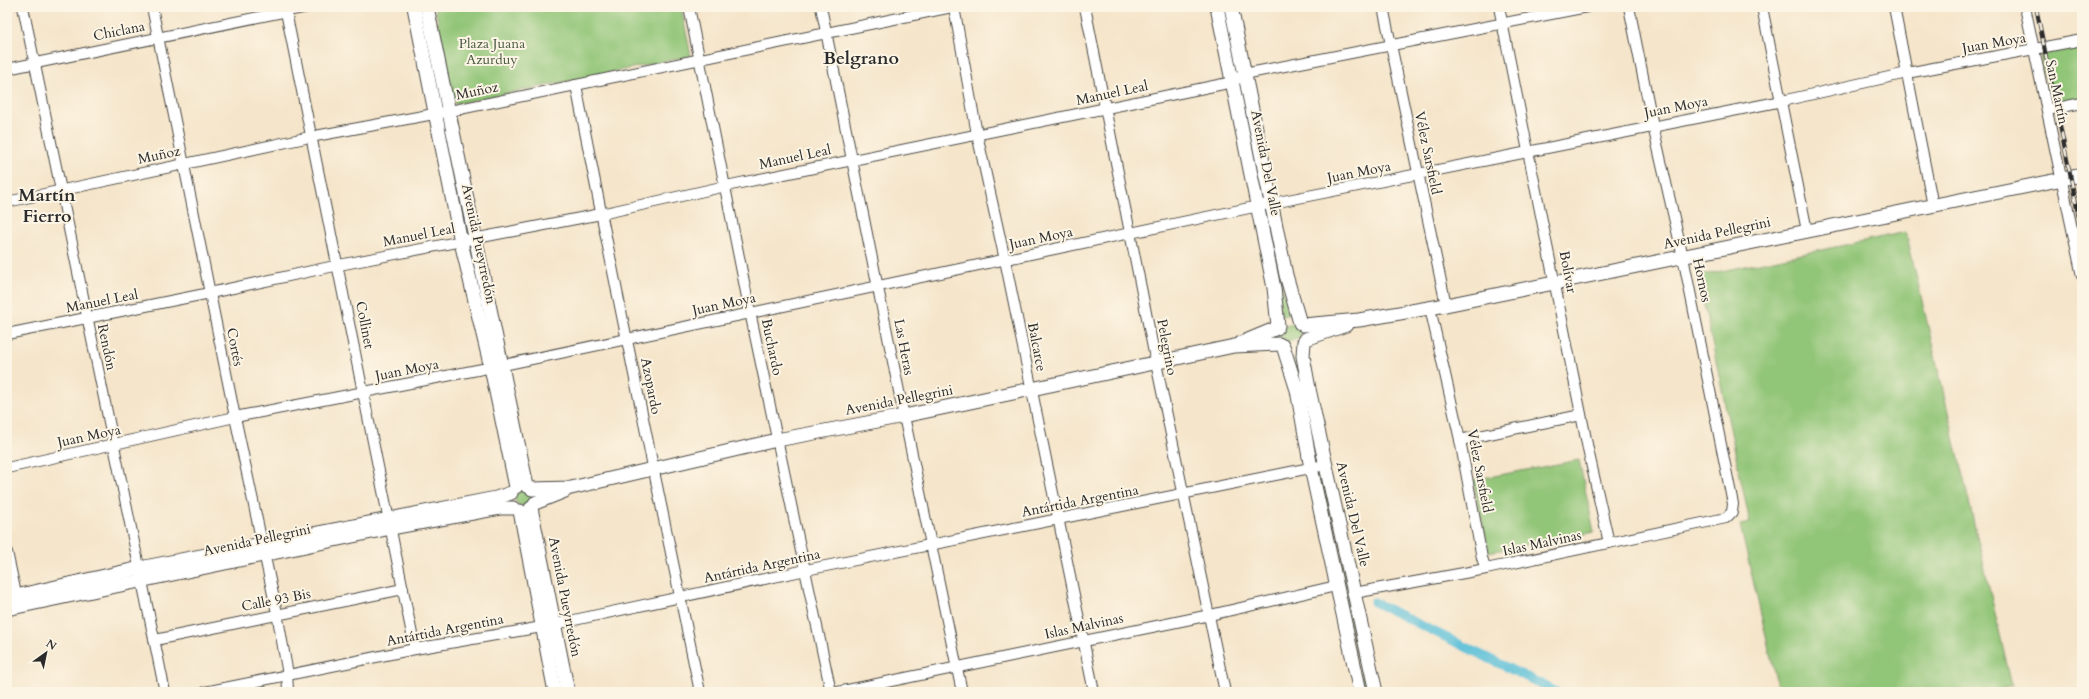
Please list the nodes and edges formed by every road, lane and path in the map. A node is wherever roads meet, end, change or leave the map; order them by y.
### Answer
1 (23, 7) edge
2 (152, 7) edge
3 (307, 7) edge
4 (414, 7) edge
5 (427, 7) edge
6 (689, 7) edge
7 (821, 7) edge
8 (953, 7) edge
9 (1085, 7) edge
10 (1217, 7) edge
11 (1231, 7) edge
12 (1383, 7) edge
13 (1499, 7) edge
14 (1587, 7) edge
15 (1629, 7) edge
16 (1762, 7) edge
17 (1894, 7) edge
18 (2025, 7) edge
19 (286, 9) edge
20 (1503, 25) junction
21 (826, 33) junction
22 (159, 38) junction
23 (2082, 40) edge
24 (1391, 44) junction
25 (2034, 50) junction
26 (698, 59) junction
27 (33, 63) junction
28 (7, 69) edge
29 (1907, 73) junction
30 (1244, 74) junction
31 (1233, 82) junction
32 (576, 85) junction
33 (1782, 101) junction
34 (2082, 103) edge
35 (1105, 109) junction
36 (2048, 110) junction
37 (450, 111) junction
38 (436, 114) junction
39 (1653, 126) junction
40 (977, 134) junction
41 (310, 137) junction
42 (1529, 151) junction
43 (852, 160) junction
44 (183, 165) junction
45 (1418, 175) junction
46 (2082, 175) edge
47 (2060, 180) junction
48 (726, 186) junction
49 (60, 191) junction
50 (7, 202) edge
51 (1273, 203) junction
52 (1933, 206) junction
53 (1258, 207) junction
54 (601, 214) junction
55 (1807, 231) junction
56 (1131, 233) junction
57 (476, 237) junction
58 (461, 242) junction
59 (1683, 257) junction
60 (1005, 260) junction
61 (339, 264) junction
62 (2082, 276) edge
63 (1556, 283) junction
64 (878, 287) junction
65 (210, 293) junction
66 (1446, 305) junction
67 (1430, 308) junction
68 (750, 312) junction
69 (86, 319) junction
70 (1359, 320) junction
71 (1302, 324) junction
72 (1278, 327) junction
73 (7, 334) edge
74 (628, 338) junction
75 (1305, 340) junction
76 (1281, 345) junction
77 (1234, 346) junction
78 (1156, 363) junction
79 (497, 366) junction
80 (1031, 390) junction
81 (363, 392) junction
82 (1582, 415) junction
83 (904, 416) junction
84 (235, 417) junction
85 (777, 440) junction
86 (1460, 440) junction
87 (114, 445) junction
88 (1325, 465) junction
89 (7, 468) edge
90 (1311, 468) junction
91 (652, 470) junction
92 (571, 488) junction
93 (521, 489) junction
94 (1184, 494) junction
95 (525, 508) junction
96 (1732, 512) joint
97 (1058, 520) junction
98 (390, 523) junction
99 (1609, 542) junction
100 (932, 545) junction
101 (263, 550) junction
102 (7, 552) edge
103 (1486, 569) junction
104 (806, 570) junction
105 (141, 574) junction
106 (1336, 586) junction
107 (404, 589) junction
108 (1354, 593) junction
109 (680, 598) junction
110 (13, 602) edge
111 (277, 613) junction
112 (1210, 615) junction
113 (548, 625) junction
114 (155, 640) junction
115 (1084, 640) junction
116 (415, 649) junction
117 (957, 667) junction
118 (286, 676) junction
119 (165, 692) edge
120 (205, 692) edge
121 (288, 692) edge
122 (555, 692) edge
123 (568, 692) edge
124 (700, 692) edge
125 (831, 692) edge
126 (838, 692) edge
127 (962, 692) edge
128 (1094, 692) edge
129 (1225, 692) edge
130 (1360, 692) edge
131 (1376, 692) edge

1 - 27 street, Rendón
2 - 22 street, Cortés
3 - 19 street, Chiclana
4 - 38 main road, Avenida Pueyrredón
5 - 37 main road, Avenida Pueyrredón
6 - 26 street, Buchardo
7 - 21 street, Las Heras
8 - 21 street, Muñoz
8 - 40 street, Balcarce
9 - 35 street, Pelegrino
10 - 31 main road, Avenida Del Valle
11 - 30 main road, Avenida Del Valle
12 - 24 street, Vélez Sarsfield
13 - 20 street, Bolívar
14 - 20 street, Manuel Leal
15 - 39 street, Hornos
16 - 33 street
17 - 29 street
18 - 25 street, San Martín
19 - 22 street, Chiclana
19 - 41 street, Collinet
20 - 24 street, Manuel Leal
20 - 42 street, Bolívar
21 - 26 street, Muñoz
21 - 43 street, Las Heras
22 - 27 street, Chiclana
22 - 44 street, Cortés
23 - 25 street, Juan Moya
24 - 30 street, Manuel Leal
24 - 45 street, Vélez Sarsfield
25 - 29 street, Juan Moya
25 - 36 street, San Martín
26 - 32 street, Muñoz
26 - 48 street, Buchardo
27 - 28 street, Chiclana
27 - 49 street, Rendón
29 - 33 street, Juan Moya
29 - 52 street
30 - 31 street, Manuel Leal
30 - 51 main road, Avenida Del Valle
31 - 35 street, Manuel Leal
31 - 53 main road, Avenida Del Valle
32 - 37 street, Muñoz
32 - 54 street, Azopardo
33 - 39 street, Juan Moya
33 - 55 street
34 - 36 street
35 - 40 street, Manuel Leal
35 - 56 street, Pelegrino
36 - 47 street, San Martín
37 - 38 street, Muñoz
37 - 57 main road, Avenida Pueyrredón
38 - 41 street, Muñoz
38 - 58 main road, Avenida Pueyrredón
39 - 42 street, Juan Moya
39 - 59 street, Hornos
40 - 43 street, Manuel Leal
40 - 60 street, Balcarce
41 - 44 street, Muñoz
41 - 61 street, Collinet
42 - 45 street, Juan Moya
42 - 63 street, Bolívar
43 - 48 street, Manuel Leal
43 - 64 street, Las Heras
44 - 49 street, Muñoz
44 - 65 street, Cortés
45 - 51 street, Juan Moya
45 - 66 street, Vélez Sarsfield
46 - 47 main road, Avenida Pellegrini
47 - 52 main road, Avenida Pellegrini
47 - 62 street, San Martín
48 - 54 street, Manuel Leal
48 - 68 street, Buchardo
49 - 50 street, Muñoz
49 - 69 street, Rendón
51 - 53 street, Juan Moya
51 - 71 main road, Avenida Del Valle
52 - 55 main road, Avenida Pellegrini
53 - 56 street, Juan Moya
53 - 72 main road, Avenida Del Valle
54 - 57 street, Manuel Leal
54 - 74 street, Azopardo
55 - 59 main road, Avenida Pellegrini
56 - 60 street, Juan Moya
56 - 78 street, Pelegrino
57 - 58 street, Manuel Leal
57 - 79 main road, Avenida Pueyrredón
58 - 61 street, Manuel Leal
58 - 79 main road, Avenida Pueyrredón
59 - 63 main road, Avenida Pellegrini
59 - 96 street, Hornos
60 - 64 street, Juan Moya
60 - 80 street, Balcarce
61 - 65 street, Manuel Leal
61 - 81 street, Collinet
63 - 66 main road, Avenida Pellegrini
63 - 82 street, Bolívar
64 - 68 street, Juan Moya
64 - 83 street, Las Heras
65 - 69 street, Manuel Leal
65 - 84 street, Cortés
66 - 67 main road, Avenida Pellegrini
67 - 70 main road, Avenida Pellegrini
67 - 86 street, Vélez Sarsfield
68 - 74 street, Juan Moya
68 - 85 street, Buchardo
69 - 73 street, Manuel Leal
69 - 87 street, Rendón
70 - 71 main road, Avenida Pellegrini
70 - 75 main road, Avenida Pellegrini
71 - 72 main road
71 - 75 main road
72 - 76 main road
72 - 77 main road, Avenida Pellegrini
74 - 79 street, Juan Moya
74 - 91 street, Azopardo
75 - 76 main road
75 - 88 main road, Avenida Del Valle
76 - 77 main road, Avenida Pellegrini
76 - 90 main road
77 - 78 main road, Avenida Pellegrini
78 - 80 main road, Avenida Pellegrini
78 - 94 street, Pelegrino
79 - 81 street, Juan Moya
79 - 93 main road, Avenida Pueyrredón
80 - 83 main road, Avenida Pellegrini
80 - 97 street, Balcarce
81 - 84 street, Juan Moya
81 - 98 street, Collinet
82 - 86 street
82 - 99 street, Bolívar
83 - 85 main road, Avenida Pellegrini
83 - 100 street, Las Heras
84 - 87 street, Juan Moya
84 - 101 street, Cortés
85 - 91 main road, Avenida Pellegrini
85 - 104 street, Buchardo
86 - 103 street, Vélez Sarsfield
87 - 89 street, Juan Moya
87 - 105 street, Rendón
88 - 90 street, Antártida Argentina
88 - 108 main road, Avenida Del Valle
90 - 94 street, Antártida Argentina
90 - 106 main road
91 - 92 main road, Avenida Pellegrini
91 - 109 street, Azopardo
92 - 93 main road, Avenida Pellegrini
92 - 95 main road, Avenida Pellegrini
93 - 95 main road
93 - 95 main road
93 - 98 main road, Avenida Pellegrini
94 - 97 street, Antártida Argentina
94 - 112 street, Pelegrino
95 - 98 main road, Avenida Pellegrini
95 - 113 main road, Avenida Pueyrredón
96 - 99 street, Islas Malvinas
97 - 100 street, Antártida Argentina
97 - 115 street, Balcarce
98 - 101 main road, Avenida Pellegrini
98 - 107 street, Collinet
99 - 103 street, Islas Malvinas
100 - 104 street, Antártida Argentina
100 - 117 street, Las Heras
101 - 105 main road, Avenida Pellegrini
101 - 111 street, Cortés
102 - 110 street
103 - 108 street, Islas Malvinas
104 - 109 street, Antártida Argentina
104 - 125 street, Buchardo
105 - 110 main road, Avenida Pellegrini
105 - 114 street, Rendón
106 - 112 street, Islas Malvinas
106 - 130 main road
107 - 111 street, Calle 93 Bis
107 - 116 street, Collinet
108 - 131 main road, Avenida Del Valle
109 - 113 street, Antártida Argentina
109 - 124 street, Azopardo
111 - 114 street, Calle 93 Bis
111 - 118 street, Cortés
112 - 115 street, Islas Malvinas
112 - 129 street, Pelegrino
113 - 116 street, Antártida Argentina
113 - 122 main road, Avenida Pueyrredón
113 - 123 main road, Avenida Pueyrredón
114 - 119 street, Rendón
115 - 117 street, Islas Malvinas
115 - 128 street, Balcarce
116 - 118 street, Antártida Argentina
117 - 126 street, Islas Malvinas
117 - 127 street, Las Heras
118 - 120 street, Antártida Argentina
118 - 121 street, Cortés

